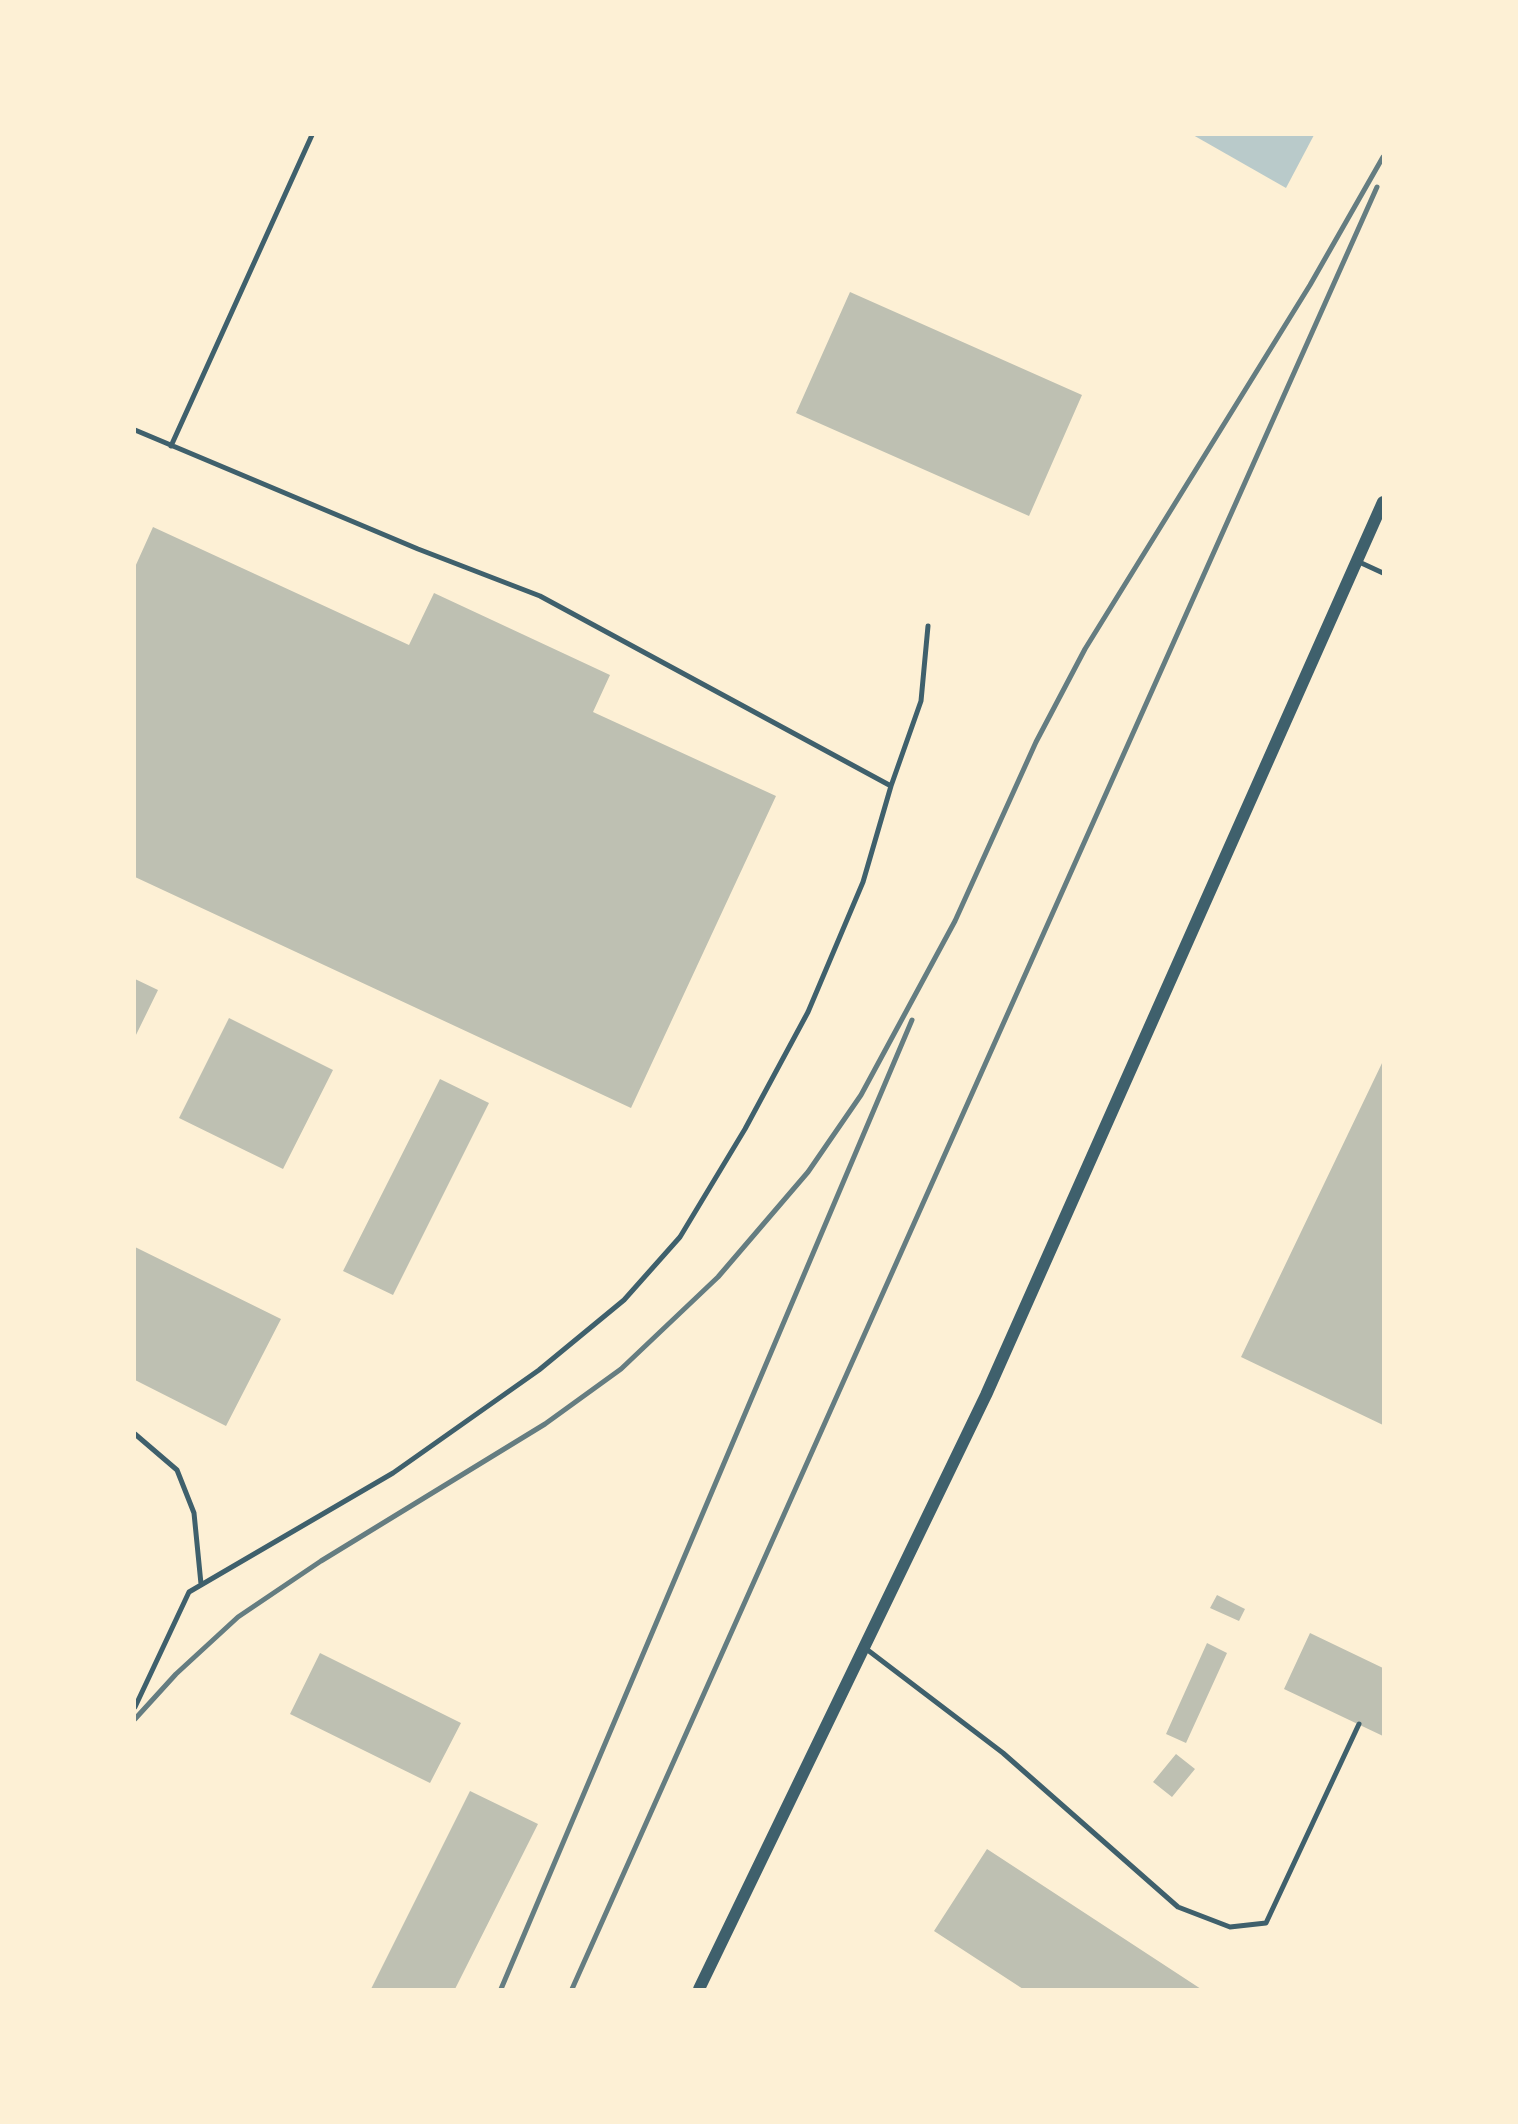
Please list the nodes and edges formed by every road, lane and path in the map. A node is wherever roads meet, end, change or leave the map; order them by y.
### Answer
1 (312, 135) edge
2 (135, 430) edge
3 (171, 446) junction
4 (1383, 502) edge
5 (1357, 561) junction
6 (1383, 573) edge
7 (928, 626) dead end
8 (891, 786) junction
9 (135, 1434) edge
10 (201, 1584) junction
11 (864, 1648) junction
12 (135, 1707) edge
13 (1359, 1724) dead end
14 (699, 1989) edge

1 - 3 lane
2 - 3 lane
3 - 8 lane
4 - 5 street
5 - 6 lane
5 - 11 street
7 - 8 lane
8 - 10 lane
9 - 10 lane
10 - 12 lane
11 - 13 lane
11 - 14 street

